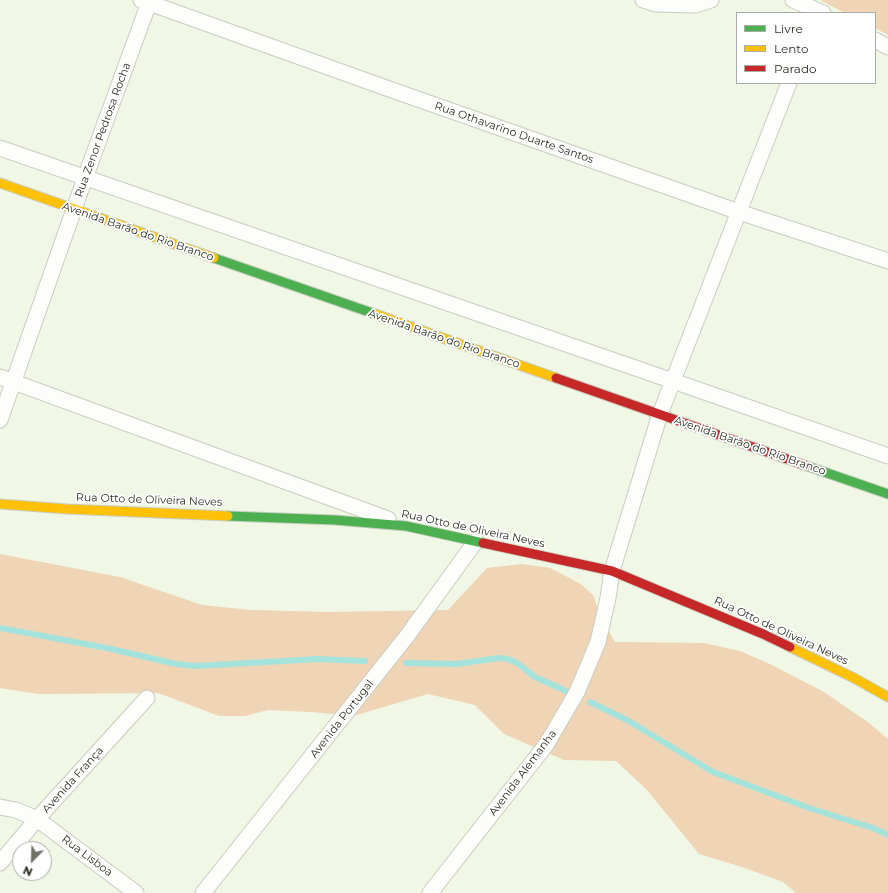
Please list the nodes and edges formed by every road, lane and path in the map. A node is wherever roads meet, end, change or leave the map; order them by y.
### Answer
1 (643, 0) edge
2 (711, 0) edge
3 (793, 0) edge
4 (147, 1) edge
5 (819, 12) edge
6 (876, 41) edge
7 (888, 47) edge
8 (789, 84) edge
9 (0, 148) edge
10 (85, 178) junction
11 (0, 183) edge
12 (74, 210) junction
13 (739, 212) junction
14 (888, 261) edge
15 (7, 380) edge
16 (673, 381) junction
17 (660, 414) junction
18 (0, 420) edge
19 (888, 456) edge
20 (888, 494) edge
21 (0, 504) edge
22 (406, 526) junction
23 (476, 541) junction
24 (612, 571) junction
25 (888, 697) edge
26 (147, 698) dead end
27 (0, 807) edge
28 (37, 819) junction
29 (0, 863) edge
30 (136, 893) edge
31 (203, 893) edge
32 (430, 893) edge

1 - 2 street
3 - 5 street
4 - 10 street, Rua Zenor Pedrosa Rocha
4 - 13 street, Rua Othavarino Duarte Santos
6 - 7 street
8 - 13 street, Avenida Alemanha
9 - 10 street
10 - 12 street, Rua Zenor Pedrosa Rocha
10 - 16 street
11 - 12 street, Avenida Barão do Rio Branco
12 - 15 street, Rua Zenor Pedrosa Rocha
12 - 17 street, Avenida Barão do Rio Branco
13 - 14 street, Rua Othavarino Duarte Santos
13 - 16 street, Avenida Alemanha
15 - 18 street, Rua Zenor Pedrosa Rocha
15 - 22 street
16 - 17 street, Avenida Alemanha
16 - 19 street
17 - 20 street, Avenida Barão do Rio Branco
17 - 24 street, Avenida Alemanha
21 - 22 street, Rua Otto de Oliveira Neves
22 - 23 street, Rua Otto de Oliveira Neves
23 - 24 street, Rua Otto de Oliveira Neves
23 - 31 street, Avenida Portugal
24 - 25 street, Rua Otto de Oliveira Neves
24 - 32 street, Avenida Alemanha
26 - 28 street, Avenida França
27 - 28 street, Rua Lisboa
28 - 29 street, Avenida França
28 - 30 street, Rua Lisboa

